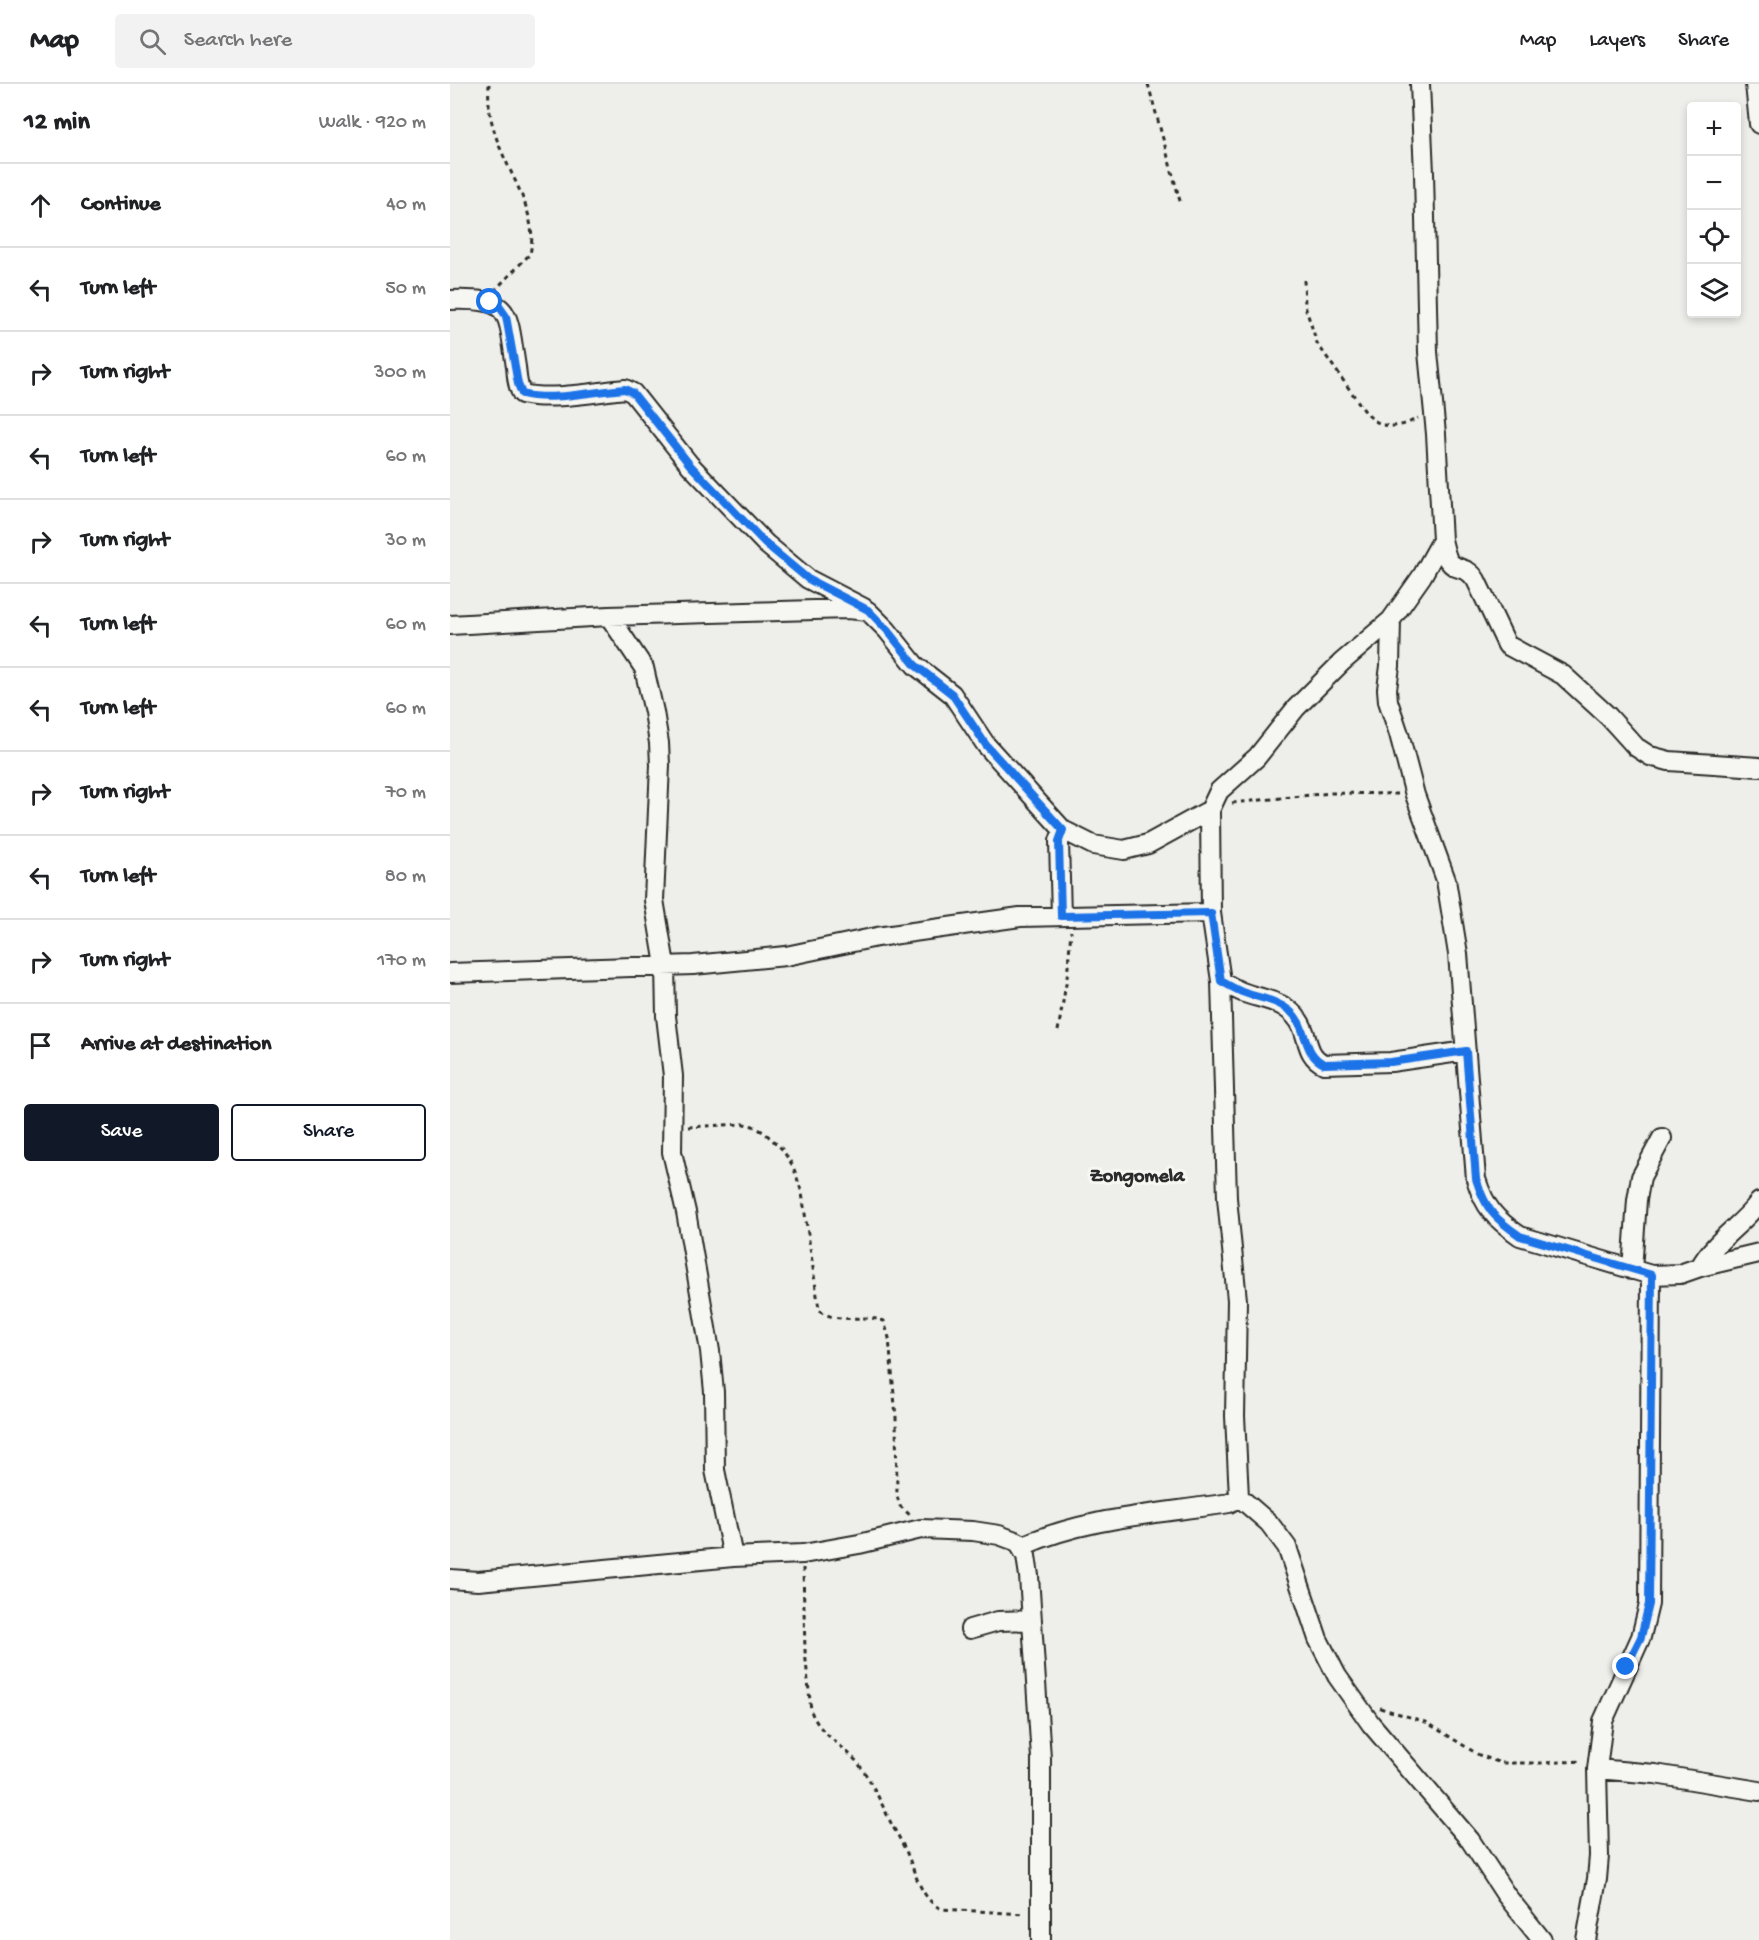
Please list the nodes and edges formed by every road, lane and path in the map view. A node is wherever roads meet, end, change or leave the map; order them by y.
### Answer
1 (489, 84) edge
2 (1148, 84) edge
3 (1420, 84) edge
4 (1755, 84) edge
5 (1759, 124) edge
6 (1180, 201) dead end
7 (1304, 280) dead end
8 (450, 300) edge
9 (485, 301) junction
10 (1433, 405) junction
11 (1442, 540) junction
12 (868, 610) junction
13 (609, 616) junction
14 (1391, 620) junction
15 (450, 625) edge
16 (1759, 767) edge
17 (1415, 795) junction
18 (1211, 806) junction
19 (1063, 830) junction
20 (1211, 913) junction
21 (1066, 916) junction
22 (665, 965) junction
23 (450, 973) edge
24 (1221, 981) junction
25 (1058, 1030) dead end
26 (1466, 1051) junction
27 (672, 1127) junction
28 (1662, 1138) dead end
29 (1759, 1202) edge
30 (1759, 1253) edge
31 (1700, 1267) junction
32 (1632, 1270) junction
33 (1652, 1275) junction
34 (1239, 1497) junction
35 (932, 1529) junction
36 (1022, 1546) junction
37 (802, 1554) junction
38 (732, 1557) junction
39 (450, 1579) edge
40 (1032, 1620) junction
41 (970, 1629) dead end
42 (1355, 1701) junction
43 (1598, 1764) junction
44 (1759, 1791) edge
45 (1041, 1917) junction
46 (1041, 1940) edge
47 (1542, 1940) edge
48 (1586, 1940) edge

1 - 9 path
2 - 6 path
3 - 10 street
4 - 5 street
7 - 10 path
8 - 9 street
9 - 12 street
10 - 11 street
11 - 14 street
11 - 16 street
12 - 13 street
12 - 19 street
13 - 15 street
13 - 22 street
14 - 17 street
14 - 18 street
17 - 18 path
17 - 26 street
18 - 19 street
18 - 20 street
19 - 21 street
20 - 21 street
20 - 24 street
21 - 22 street
21 - 25 path
22 - 23 street
22 - 27 street
24 - 26 street
24 - 34 street
26 - 32 street
27 - 35 path
27 - 38 street
28 - 32 street
29 - 31 street
30 - 31 street
31 - 33 street
32 - 33 street
33 - 43 street
34 - 36 street
34 - 42 street
35 - 36 street
35 - 37 street
36 - 40 street
37 - 38 street
37 - 45 path
38 - 39 street
40 - 41 street
40 - 45 street
42 - 43 path
42 - 47 street
43 - 44 street
43 - 48 street
45 - 46 street

